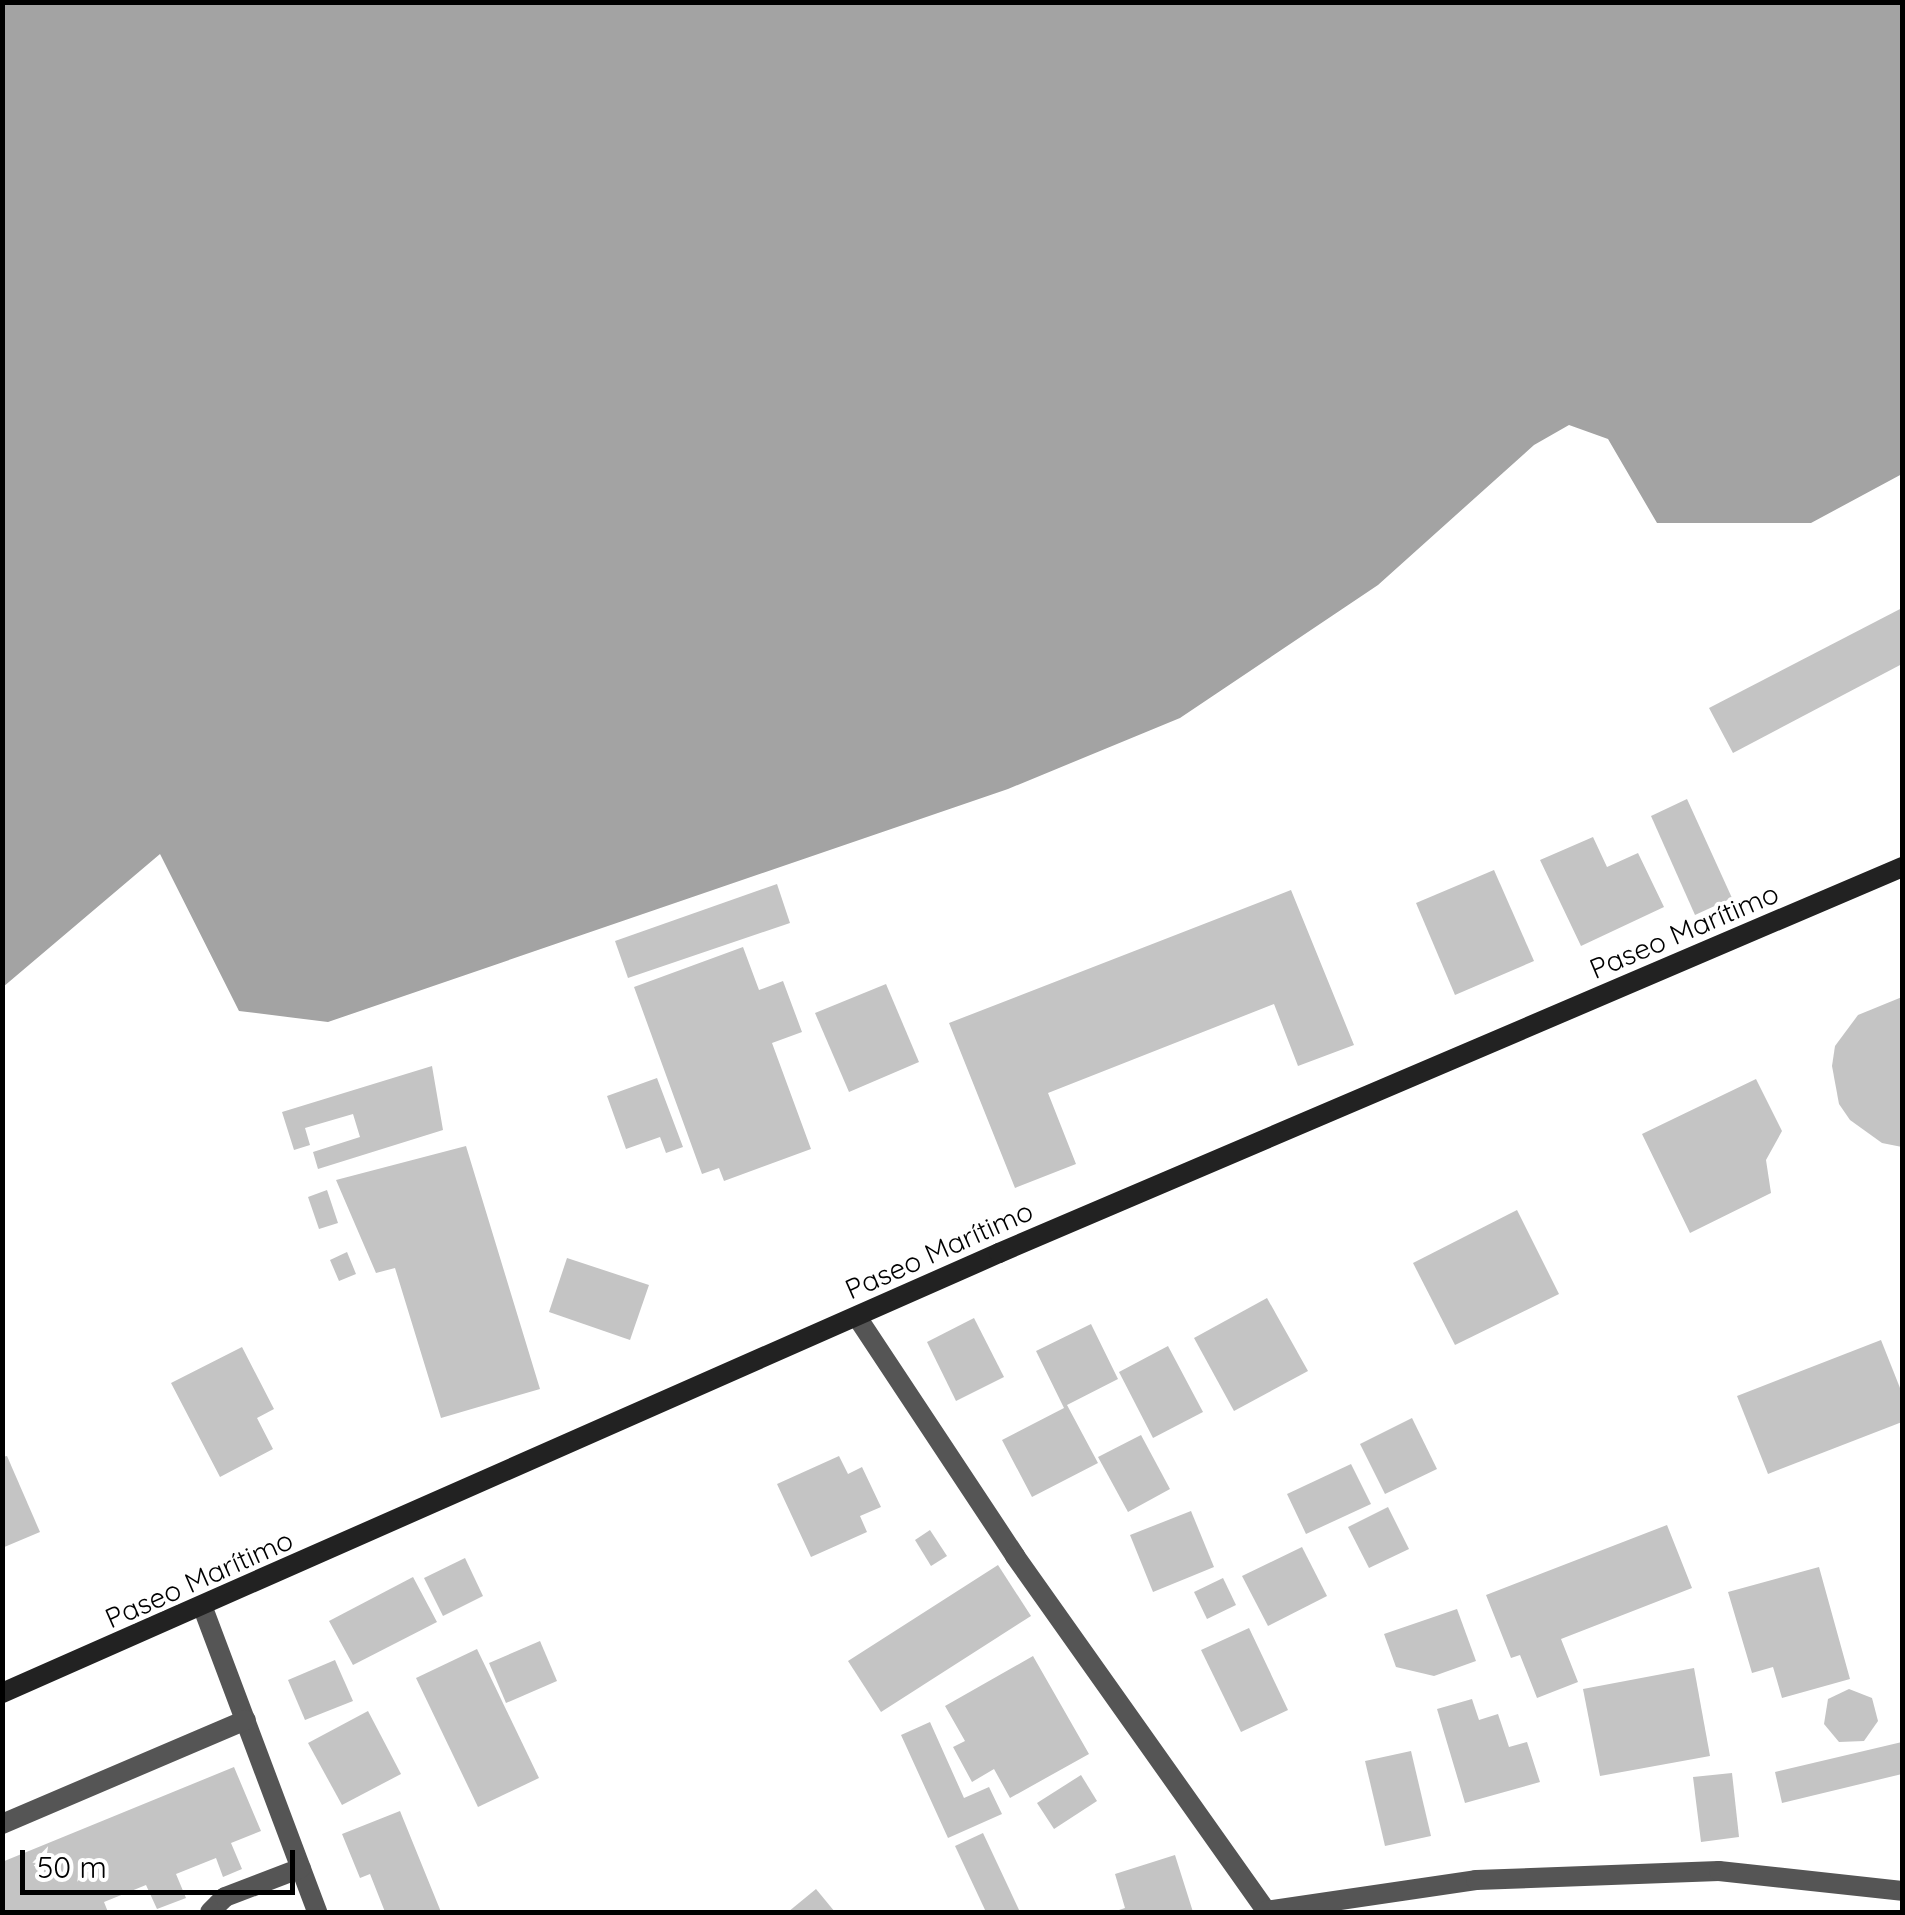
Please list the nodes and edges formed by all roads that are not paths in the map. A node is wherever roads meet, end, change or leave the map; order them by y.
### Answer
1 (1902, 867) edge
2 (857, 1317) junction
3 (203, 1608) junction
4 (2, 1693) edge
5 (246, 1720) junction
6 (2, 1824) edge
7 (301, 1868) junction
8 (1902, 1891) edge
9 (210, 1912) edge
10 (317, 1912) edge
11 (1266, 1912) edge

1 - 2 main road, Paseo Marítimo
2 - 3 main road, Paseo Marítimo
2 - 11 street
3 - 4 main road, Paseo Marítimo
3 - 5 street
5 - 6 street
5 - 7 street
7 - 9 street
7 - 10 street
8 - 11 street

